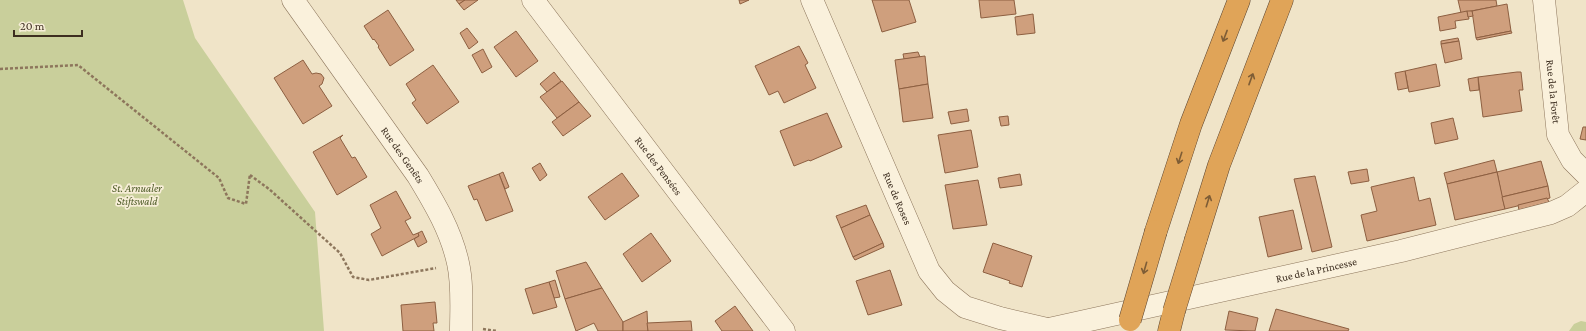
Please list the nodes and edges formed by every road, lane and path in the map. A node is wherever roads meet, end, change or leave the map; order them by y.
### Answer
1 (293, 0) edge
2 (533, 0) edge
3 (812, 0) edge
4 (1239, 0) edge
5 (1282, 0) edge
6 (1544, 0) edge
7 (0, 69) edge
8 (1586, 174) edge
9 (1586, 191) edge
10 (458, 264) junction
11 (1171, 321) edge
12 (1128, 326) edge
13 (1043, 330) edge
14 (461, 331) edge
15 (784, 331) edge

1 - 10 street, Rue des Genêts
2 - 15 street, Rue des Pensées
3 - 13 street, Rue de Roses
4 -> 12 highway, bridge
11 -> 5 highway, bridge
6 - 8 street, Rue de la Forêt
7 - 10 path
9 - 13 street, Rue de la Princesse
10 - 14 street, Rue des Genêts

